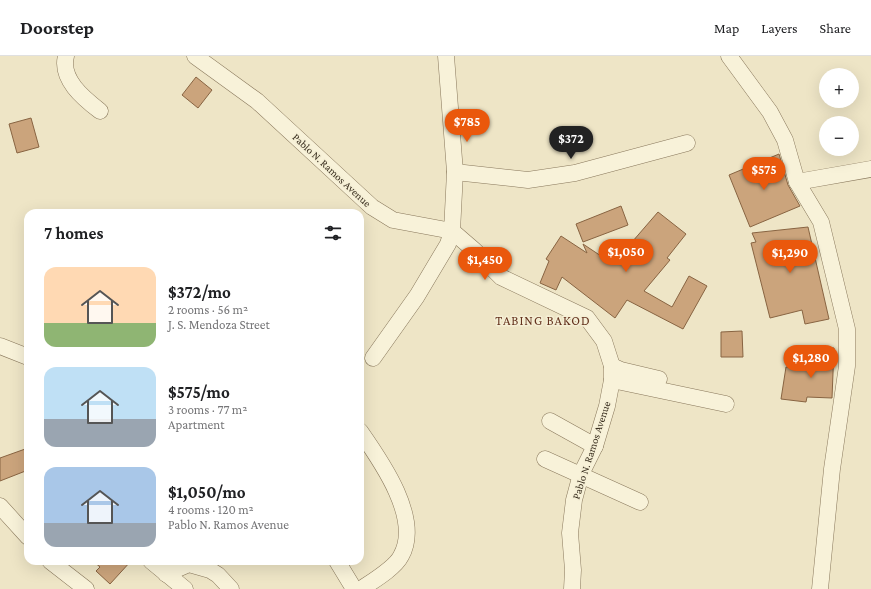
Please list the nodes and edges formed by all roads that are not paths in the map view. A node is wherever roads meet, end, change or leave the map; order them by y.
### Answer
1 (66, 56) edge
2 (195, 56) edge
3 (446, 56) edge
4 (729, 56) edge
5 (100, 111) dead end
6 (687, 143) dead end
7 (871, 169) edge
8 (454, 172) junction
9 (796, 182) junction
10 (452, 231) junction
11 (0, 346) edge
12 (24, 355) edge
13 (373, 358) dead end
14 (612, 373) junction
15 (708, 391) dead end
16 (726, 404) dead end
17 (550, 421) dead end
18 (364, 437) edge
19 (595, 446) junction
20 (545, 459) dead end
21 (581, 474) junction
22 (640, 502) dead end
23 (0, 506) edge
24 (24, 533) edge
25 (58, 565) edge
26 (158, 565) edge
27 (192, 565) edge
28 (339, 565) edge
29 (86, 589) edge
30 (185, 589) edge
31 (231, 589) edge
32 (354, 589) edge
33 (361, 589) edge
34 (572, 589) edge
35 (820, 589) edge

1 - 5 street
2 - 10 street, Pablo N. Ramos Avenue
3 - 8 street
4 - 9 street
6 - 8 street
7 - 9 street
8 - 10 street
9 - 35 street
10 - 13 street
10 - 14 street, Pablo N. Ramos Avenue
11 - 12 street
14 - 15 street
14 - 16 street
14 - 19 street, Pablo N. Ramos Avenue
17 - 19 street
18 - 33 street
19 - 21 street, Pablo N. Ramos Avenue
20 - 21 street
21 - 22 street
21 - 34 street, Pablo N. Ramos Avenue
23 - 24 street
25 - 29 street
26 - 30 street
27 - 31 street
28 - 32 street

